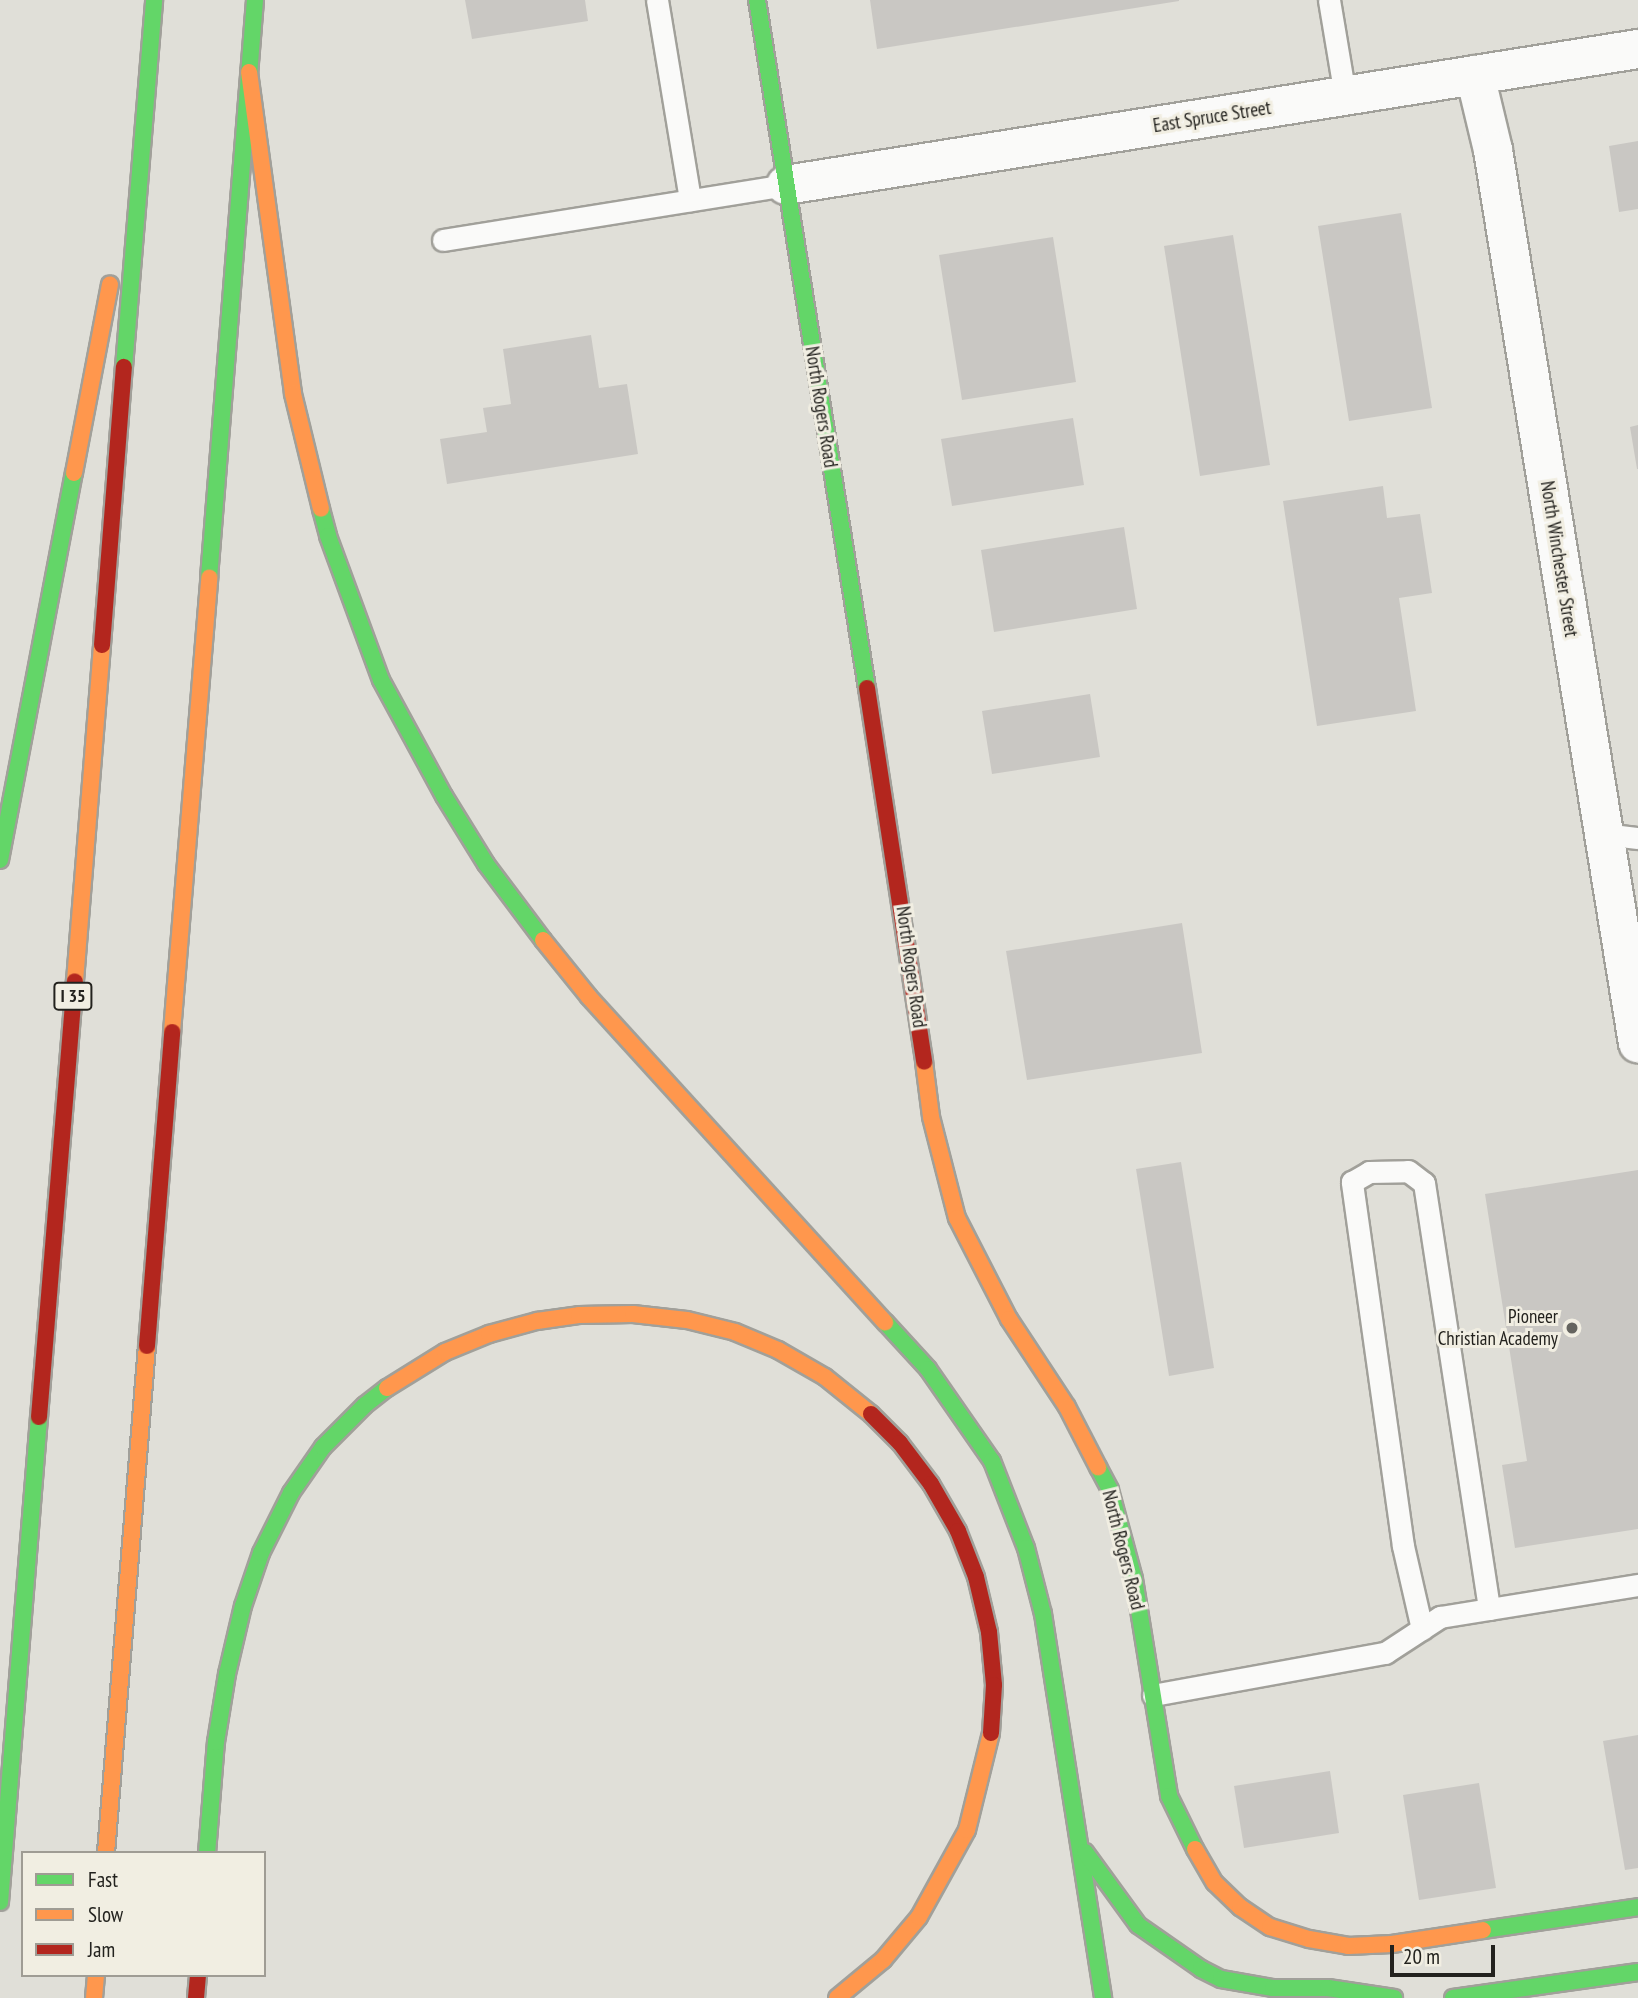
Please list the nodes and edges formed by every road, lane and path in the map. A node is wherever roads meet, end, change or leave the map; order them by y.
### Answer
1 (154, 0) edge
2 (255, 0) edge
3 (657, 0) edge
4 (757, 0) edge
5 (1329, 0) edge
6 (1638, 48) edge
7 (249, 72) junction
8 (1475, 75) junction
9 (146, 89) junction
10 (1345, 96) junction
11 (786, 185) junction
12 (690, 200) junction
13 (118, 238) dead end
14 (443, 240) dead end
15 (113, 265) dead end
16 (1621, 836) edge
17 (0, 860) edge
18 (1638, 1043) edge
19 (1638, 1585) edge
20 (1489, 1609) junction
21 (1422, 1629) junction
22 (1153, 1695) junction
23 (1081, 1848) junction
24 (106, 1851) edge
25 (207, 1851) edge
26 (0, 1902) edge
27 (1638, 1907) edge
28 (1638, 1972) edge
29 (96, 1977) edge
30 (198, 1977) edge
31 (94, 1998) edge
32 (196, 1998) edge
33 (836, 1998) edge
34 (1103, 1998) edge
35 (1394, 1998) edge
36 (1453, 1998) edge

1 - 9 main road, I 35
2 - 7 main road
3 - 12 lane
4 - 11 main road, North Rogers Road
5 - 10 lane
6 - 8 street, East Spruce Street
7 - 23 main road
7 - 24 main road
8 - 10 street, East Spruce Street
8 - 16 street, North Winchester Street
9 - 13 main road
9 - 26 main road, I 35
10 - 11 street, East Spruce Street
11 - 12 lane
11 - 22 main road, North Rogers Road
12 - 14 lane
15 - 17 main road
16 - 18 street, North Winchester Street
19 - 20 lane
20 - 21 lane
20 - 21 lane
21 - 22 lane
22 - 27 main road, North Rogers Road
23 - 34 main road
23 - 35 main road
25 - 33 main road
28 - 36 main road
29 - 31 main road
30 - 32 main road

